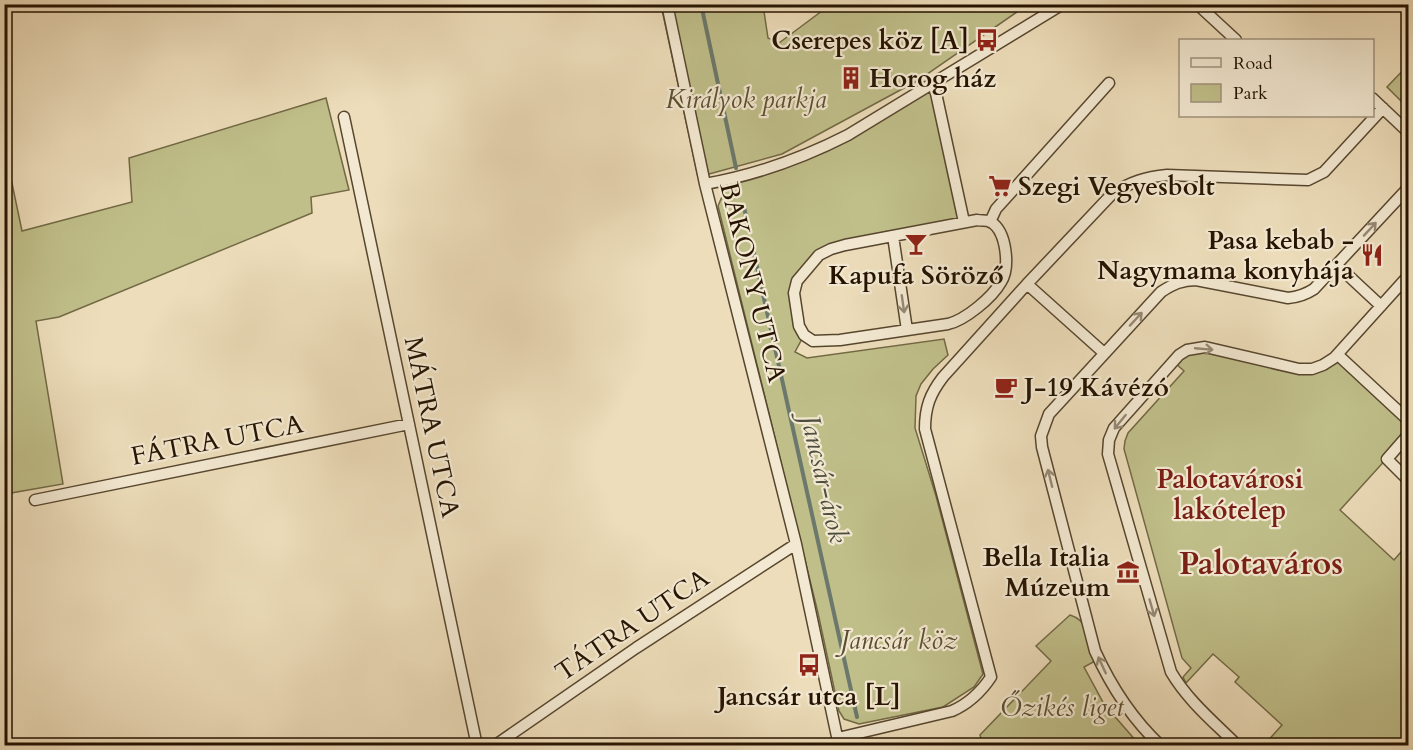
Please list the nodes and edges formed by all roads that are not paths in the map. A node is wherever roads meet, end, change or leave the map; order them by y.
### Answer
1 (667, 4) edge
2 (1063, 4) edge
3 (1197, 4) edge
4 (1235, 39) edge
5 (1109, 83) dead end
6 (934, 84) junction
7 (1374, 100) edge
8 (1383, 108) junction
9 (344, 117) dead end
10 (1408, 132) edge
11 (705, 184) junction
12 (1408, 188) edge
13 (964, 222) junction
14 (990, 222) junction
15 (893, 236) junction
16 (1337, 265) junction
17 (1408, 276) edge
18 (1027, 284) junction
19 (1381, 306) junction
20 (907, 330) junction
21 (1104, 353) junction
22 (1338, 355) junction
23 (1408, 420) edge
24 (409, 424) junction
25 (1408, 435) edge
26 (1408, 480) edge
27 (35, 500) dead end
28 (796, 544) junction
29 (838, 742) edge
30 (477, 746) edge
31 (494, 746) edge
32 (1161, 746) edge
33 (1238, 746) edge

1 - 11 street, BAKONY UTCA
2 - 6 street
3 - 4 street
5 - 14 street
6 - 11 street
6 - 13 street
7 - 8 street
8 - 10 street
8 - 18 street
9 - 24 street, MÁTRA UTCA
11 - 28 street, BAKONY UTCA
16 -> 12 street
13 - 14 street
13 - 15 street
14 - 20 street
15 -> 20 street
15 - 20 street
16 - 19 street
21 -> 16 street
17 - 19 street
18 - 21 street
18 - 29 street
19 - 22 street
32 -> 21 street
22 - 23 street
22 - 33 street
24 - 27 street, FÁTRA UTCA
24 - 30 street, MÁTRA UTCA
25 - 26 street
28 - 29 street, BAKONY UTCA
28 - 31 street, TÁTRA UTCA

